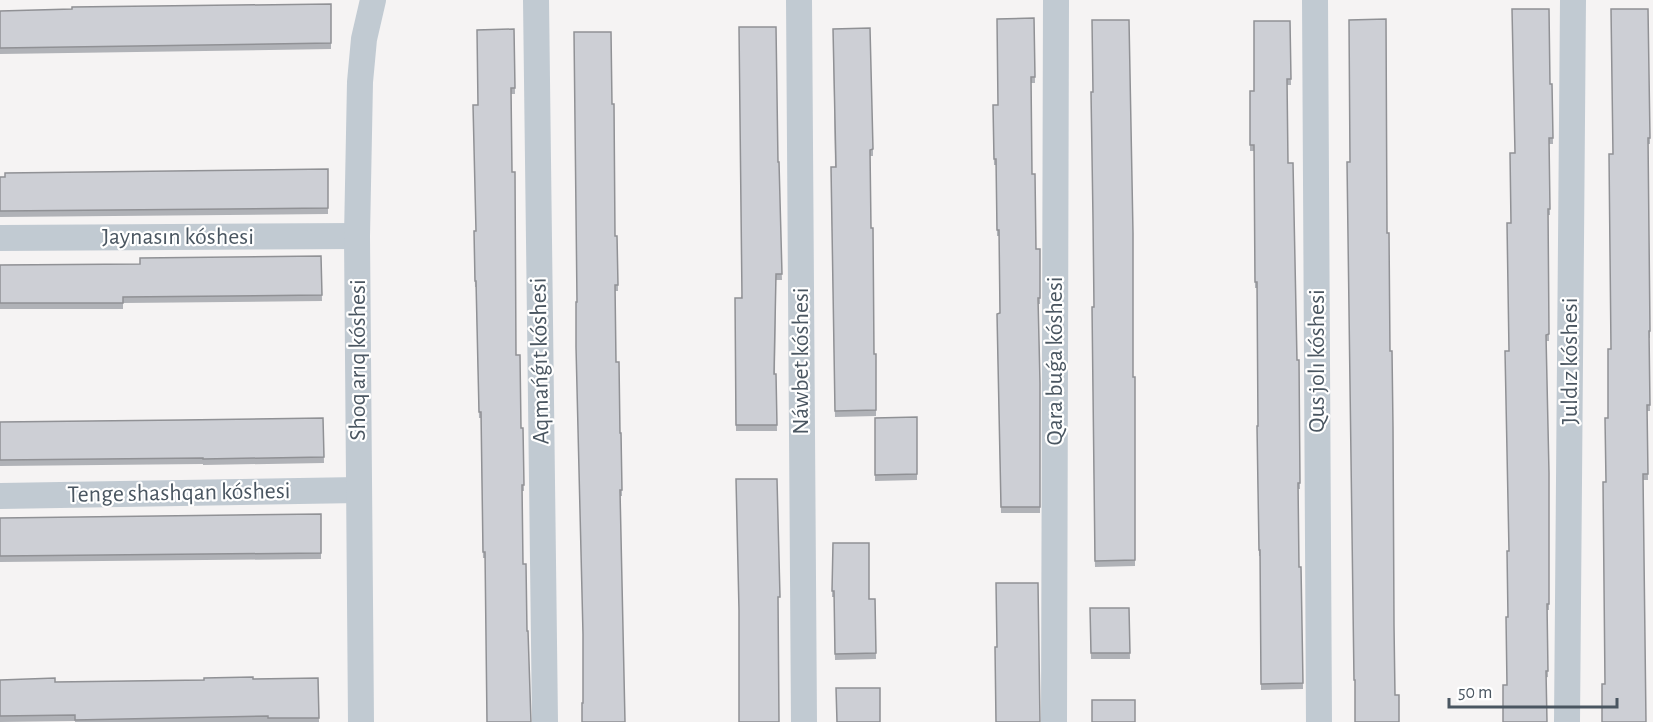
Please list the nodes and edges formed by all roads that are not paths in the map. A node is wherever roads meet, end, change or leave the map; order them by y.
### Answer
1 (374, 0) edge
2 (536, 0) edge
3 (799, 0) edge
4 (1056, 0) edge
5 (1315, 0) edge
6 (1573, 0) edge
7 (357, 236) junction
8 (0, 238) edge
9 (358, 490) junction
10 (0, 496) edge
11 (361, 722) edge
12 (545, 722) edge
13 (804, 722) edge
14 (1054, 722) edge
15 (1318, 722) edge
16 (1567, 722) edge

1 - 7 street, Shoq arıq kóshesi
2 - 12 street, Aqmańǵıt kóshesi
3 - 13 street, Náwbet kóshesi
4 - 14 street, Qara buǵa kóshesi
5 - 15 street, Qus jolı kóshesi
6 - 16 street, Juldız kóshesi
7 - 8 street, Jaynasın kóshesi
7 - 9 street, Shoq arıq kóshesi
9 - 10 street, Tenge shashqan kóshesi
9 - 11 street, Shoq arıq kóshesi

